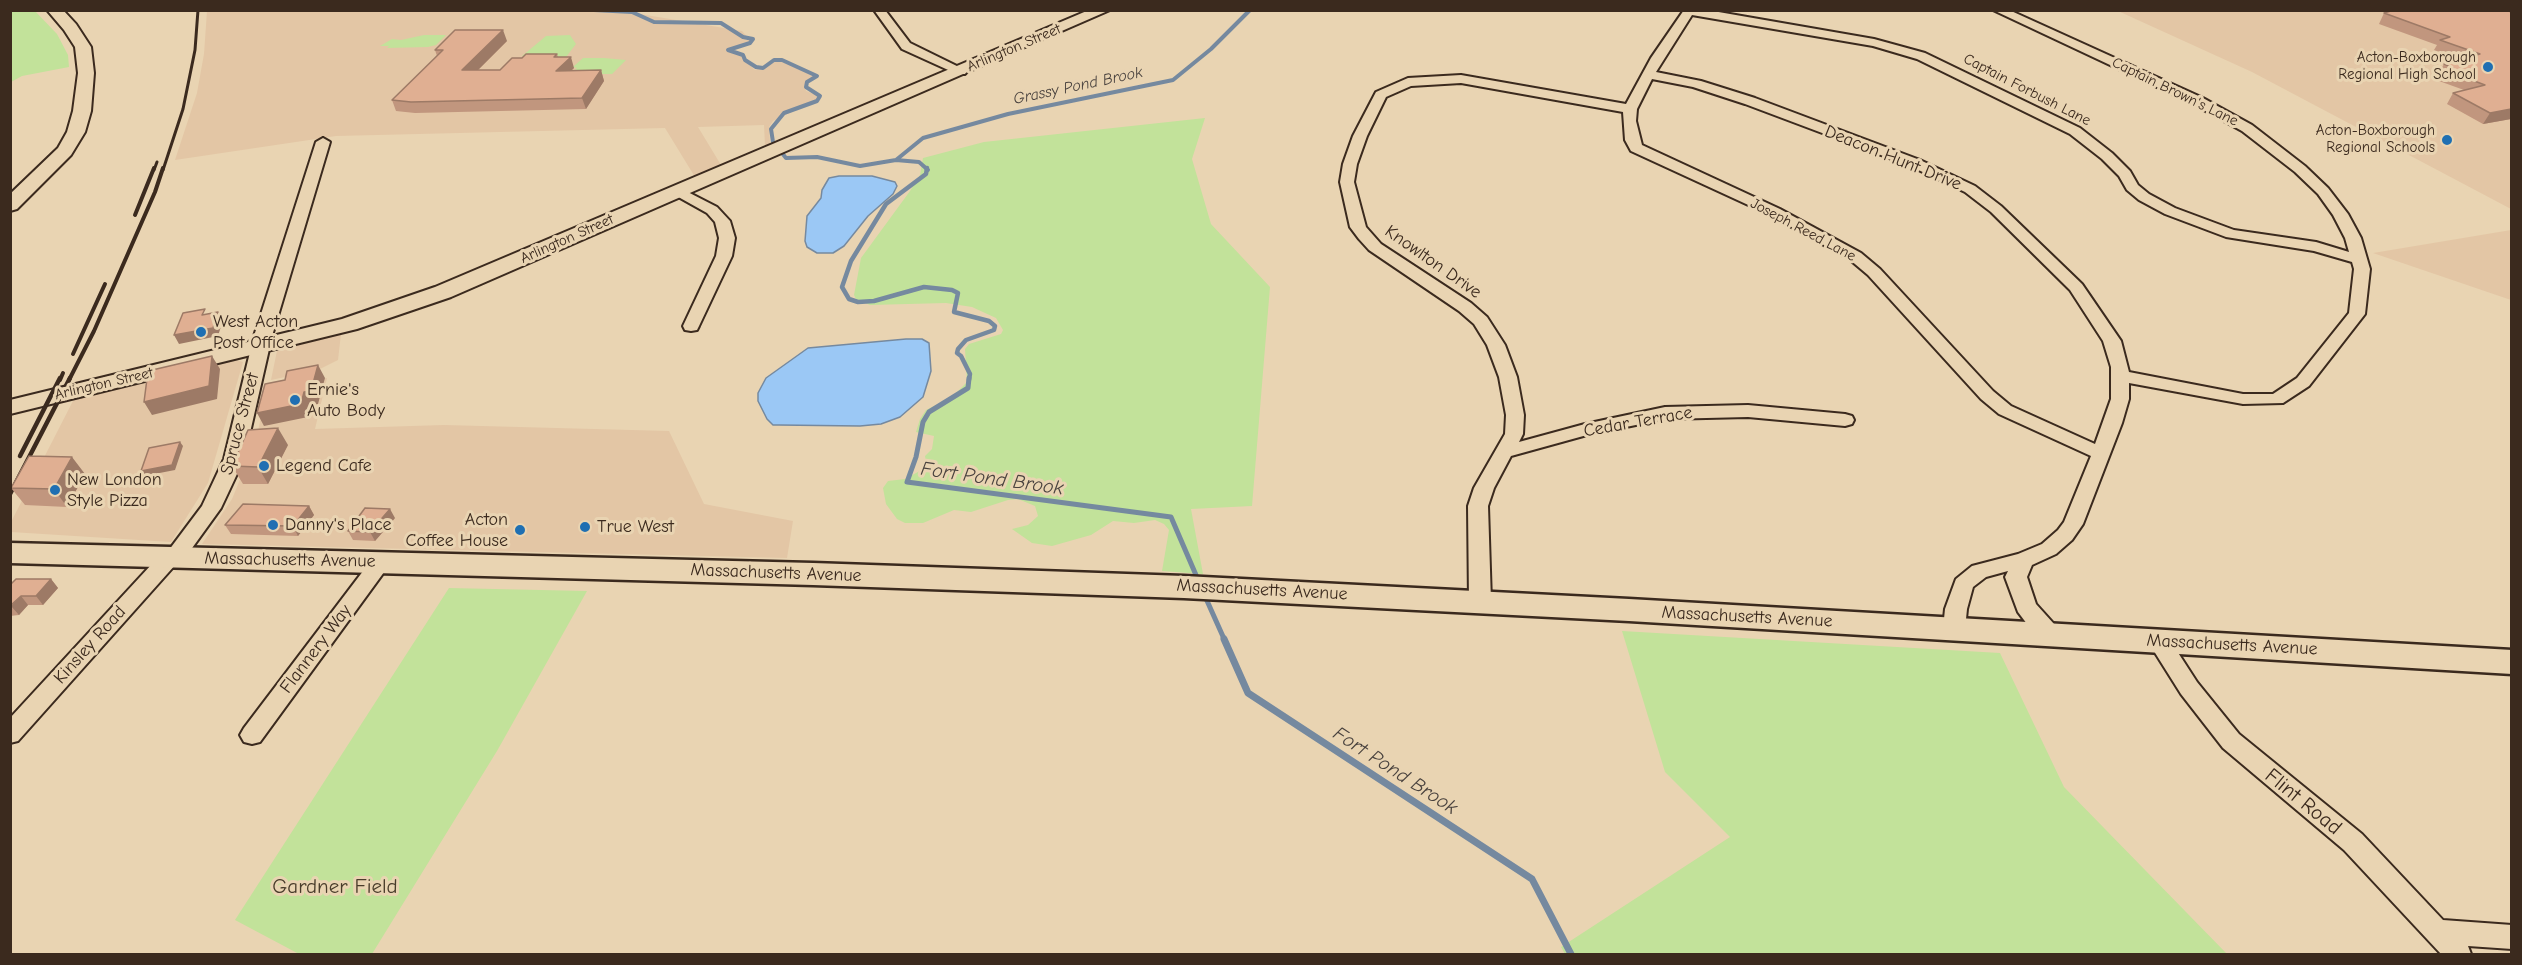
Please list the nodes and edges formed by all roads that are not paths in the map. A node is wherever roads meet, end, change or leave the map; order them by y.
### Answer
1 (54, 10) edge
2 (879, 10) edge
3 (1103, 10) edge
4 (1998, 10) edge
5 (1690, 11) edge
6 (961, 71) junction
7 (1648, 74) junction
8 (1630, 109) junction
9 (323, 142) dead end
10 (678, 190) junction
11 (10, 205) edge
12 (2358, 259) junction
13 (692, 326) dead end
14 (260, 347) junction
15 (2120, 376) junction
16 (10, 407) edge
17 (1845, 420) dead end
18 (1505, 452) junction
19 (2101, 453) junction
20 (10, 553) edge
21 (172, 557) junction
22 (2024, 560) junction
23 (380, 563) junction
24 (1480, 602) junction
25 (1954, 629) junction
26 (2052, 634) junction
27 (2158, 640) junction
28 (2511, 662) edge
29 (10, 734) edge
30 (252, 735) dead end
31 (2436, 931) junction
32 (2511, 937) edge
33 (2458, 954) edge

1 - 11 street
2 - 6 street
3 - 6 street, Arlington Street
4 - 12 street, Captain Brown's Lane
5 - 7 street
5 - 12 street, Captain Forbush Lane
6 - 10 street, Arlington Street
7 - 8 street
7 - 15 street, Deacon Hunt Drive
8 - 18 street, Knowlton Drive
8 - 19 street, Joseph Reed Lane
9 - 14 street, Spruce Street
10 - 13 street
10 - 14 street, Arlington Street
12 - 15 street, Captain Brown's Lane
14 - 16 street, Arlington Street
14 - 21 street, Spruce Street
15 - 19 street, Deacon Hunt Drive
17 - 18 street, Cedar Terrace
18 - 24 street, Knowlton Drive
19 - 22 street, Deacon Hunt Drive
20 - 21 main road, Massachusetts Avenue
21 - 23 main road, Massachusetts Avenue
21 - 29 street, Kinsley Road
22 - 25 street, Deacon Hunt Drive
22 - 26 street
23 - 24 main road, Massachusetts Avenue
23 - 30 street, Flannery Way
24 - 25 main road, Massachusetts Avenue
25 - 26 main road, Massachusetts Avenue
26 - 27 main road, Massachusetts Avenue
27 - 28 main road, Massachusetts Avenue
27 - 31 street, Flint Road
31 - 32 street
31 - 33 street, Flint Road

